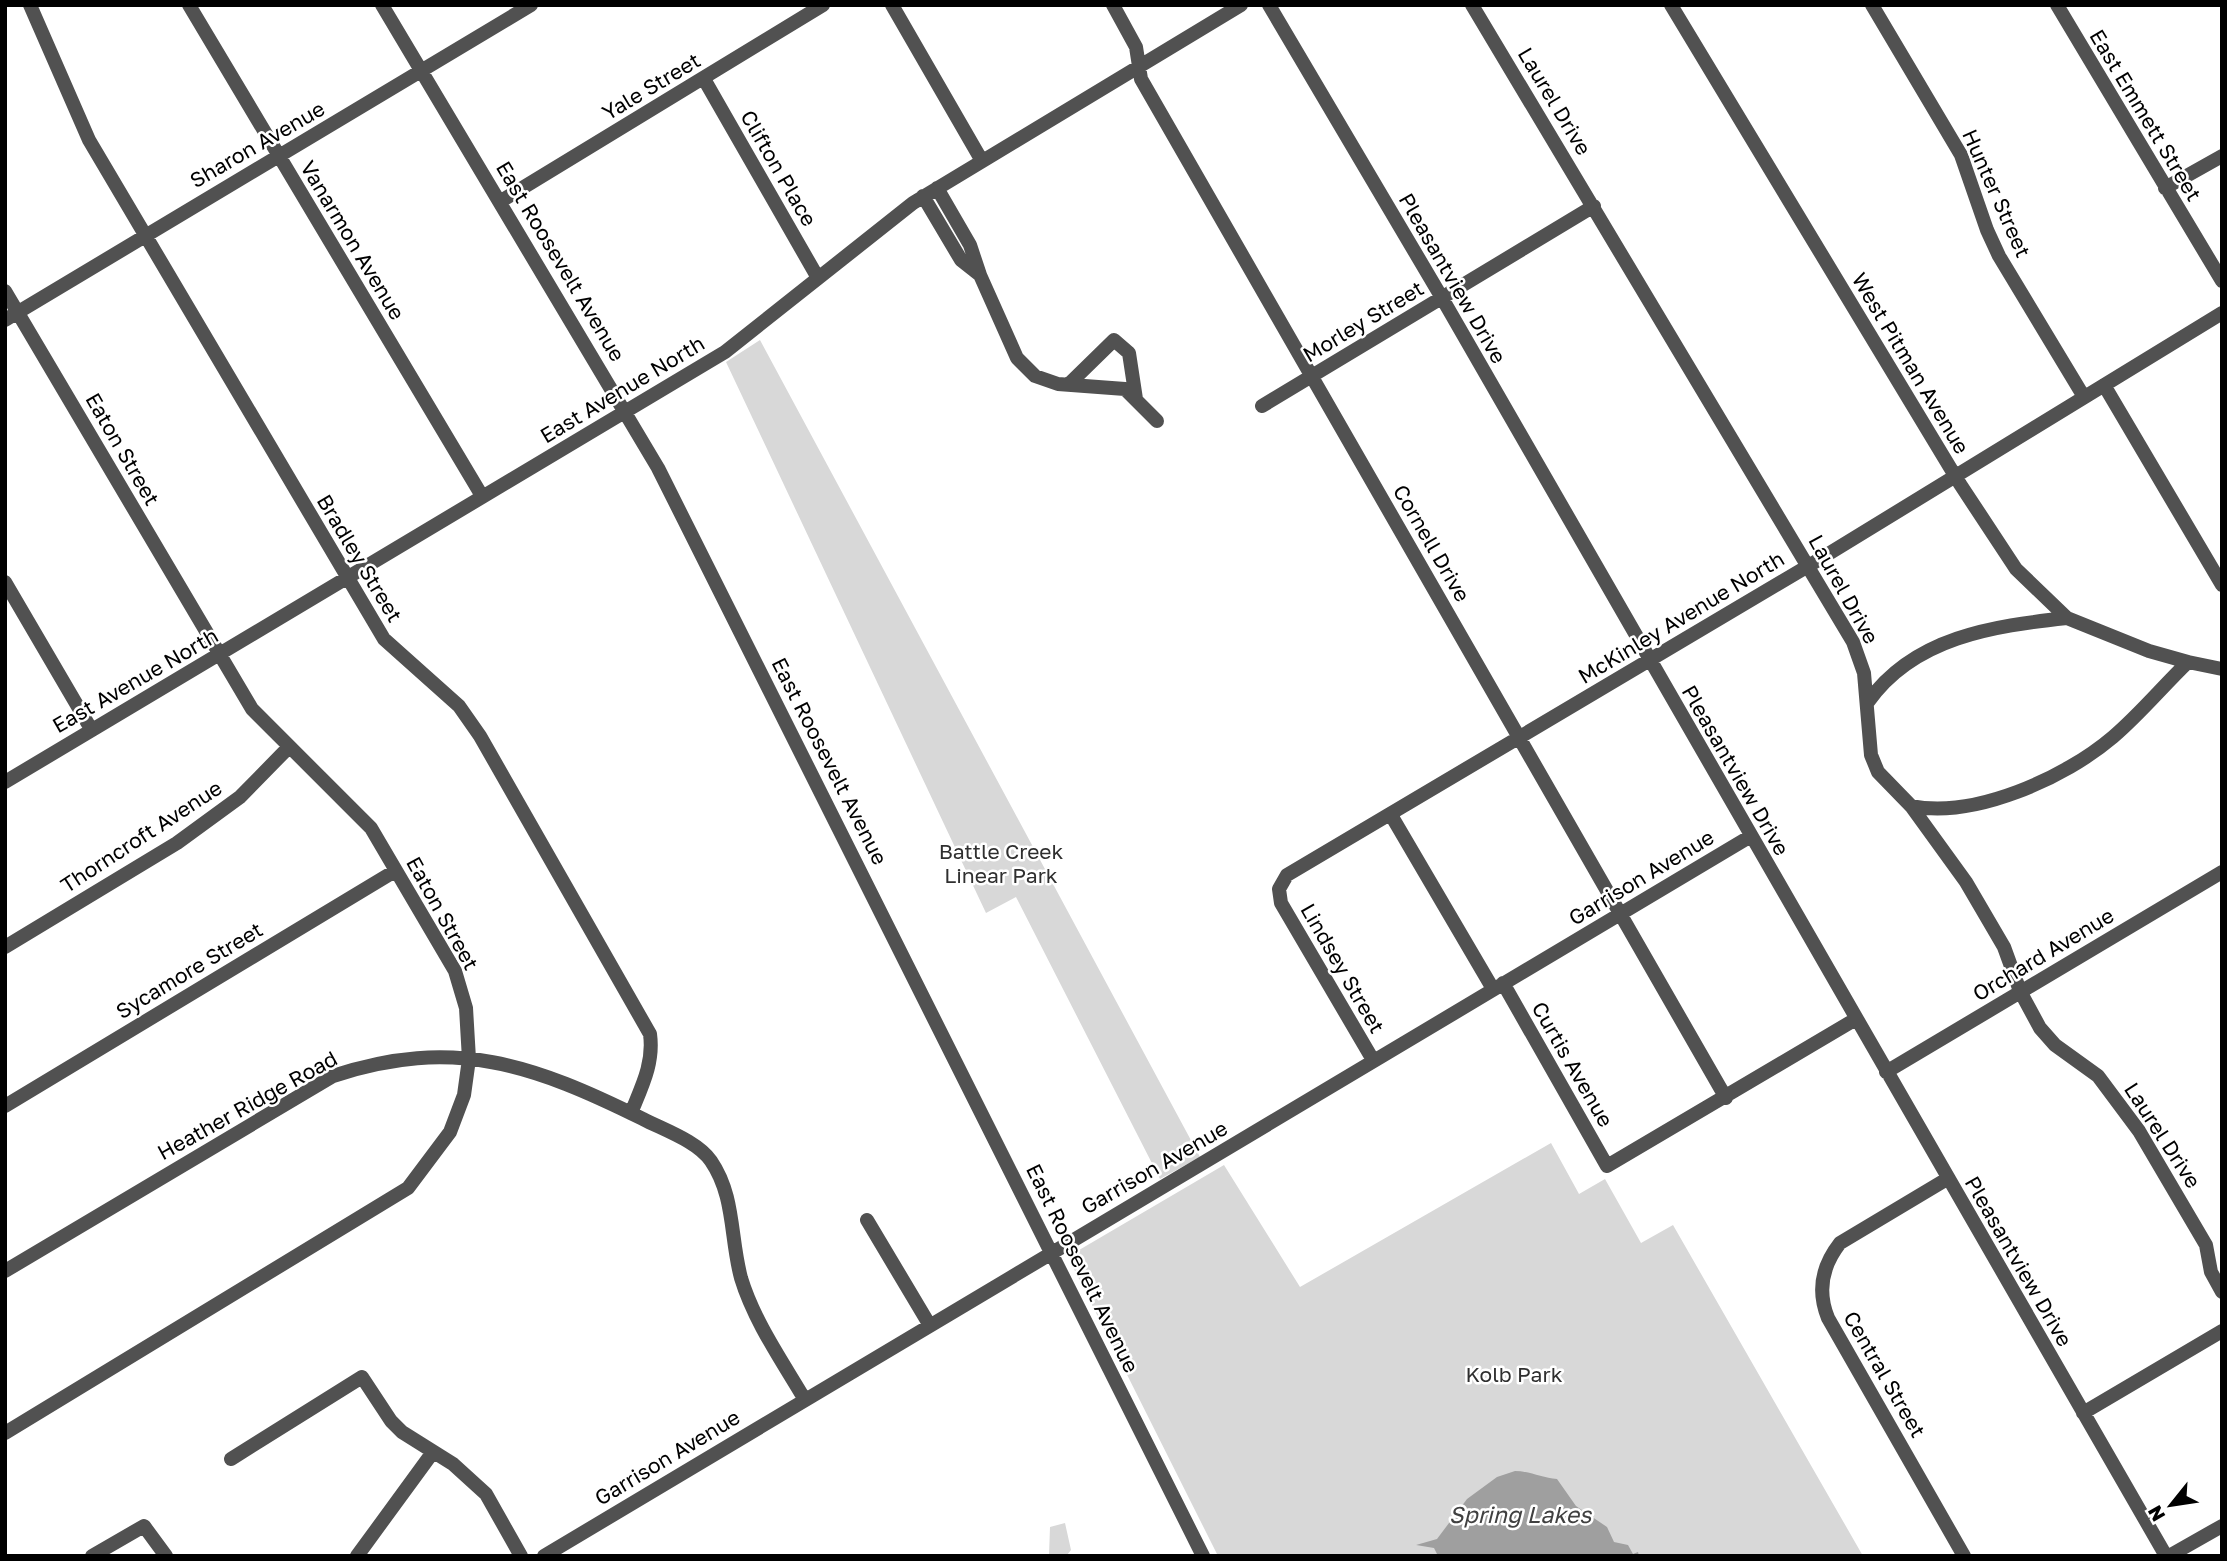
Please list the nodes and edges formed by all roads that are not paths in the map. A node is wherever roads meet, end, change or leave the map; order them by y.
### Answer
1 (30, 5) edge
2 (189, 5) edge
3 (382, 5) edge
4 (531, 5) edge
5 (823, 5) edge
6 (892, 5) edge
7 (1113, 5) edge
8 (1241, 5) edge
9 (1269, 5) edge
10 (1472, 5) edge
11 (1671, 5) edge
12 (1872, 5) edge
13 (2057, 5) edge
14 (1138, 66) junction
15 (422, 72) junction
16 (704, 79) junction
17 (279, 156) junction
18 (2222, 156) edge
19 (982, 161) junction
20 (937, 188) junction
21 (2165, 188) junction
22 (923, 196) junction
23 (501, 201) junction
24 (1594, 206) junction
25 (144, 235) junction
26 (980, 275) junction
27 (818, 278) junction
28 (2222, 281) edge
29 (5, 291) edge
30 (1441, 298) junction
31 (19, 312) junction
32 (2222, 313) edge
33 (5, 320) edge
34 (1312, 376) junction
35 (1069, 384) junction
36 (2104, 385) junction
37 (2084, 397) junction
38 (1136, 399) junction
39 (1262, 406) dead end
40 (626, 410) junction
41 (1157, 421) dead end
42 (1955, 477) junction
43 (481, 496) junction
44 (1809, 565) junction
45 (349, 575) junction
46 (5, 582) edge
47 (2222, 585) edge
48 (2067, 618) junction
49 (219, 656) junction
50 (1649, 661) junction
51 (2189, 662) junction
52 (2222, 669) edge
53 (1868, 702) junction
54 (91, 729) junction
55 (1520, 738) junction
56 (289, 747) junction
57 (5, 782) edge
58 (1911, 806) junction
59 (1391, 815) junction
60 (1751, 836) junction
61 (395, 871) junction
62 (2222, 872) edge
63 (1280, 896) joint
64 (1620, 914) junction
65 (5, 947) edge
66 (1498, 986) junction
67 (2021, 991) junction
68 (1856, 1019) junction
69 (469, 1059) junction
70 (1373, 1060) junction
71 (1886, 1072) junction
72 (1726, 1098) junction
73 (5, 1106) edge
74 (631, 1113) junction
75 (1947, 1179) junction
76 (867, 1220) dead end
77 (1053, 1251) junction
78 (5, 1271) edge
79 (2222, 1292) edge
80 (929, 1324) junction
81 (2222, 1331) edge
82 (805, 1400) junction
83 (2083, 1413) junction
84 (5, 1433) edge
85 (433, 1452) junction
86 (231, 1459) dead end
87 (2222, 1526) edge
88 (92, 1556) edge
89 (166, 1556) edge
90 (357, 1556) edge
91 (521, 1556) edge
92 (544, 1556) edge
93 (1203, 1556) edge
94 (1964, 1556) edge
95 (2168, 1556) edge

1 - 25 street, Bradley Street
2 - 17 street, Vanarmon Avenue
3 - 15 street, East Roosevelt Avenue
4 - 15 street, Sharon Avenue
5 - 16 street, Yale Street
6 - 19 street
7 - 14 street, Cornell Drive
8 - 14 street, East Avenue North
9 - 30 street, Pleasantview Drive
10 - 24 street, Laurel Drive
11 - 42 street, West Pitman Avenue
12 - 37 street, Hunter Street
13 - 21 street, East Emmett Street
14 - 19 street, East Avenue North
14 - 34 street, Cornell Drive
15 - 17 street, Sharon Avenue
15 - 23 street, East Roosevelt Avenue
16 - 23 street, Yale Street
16 - 27 street, Clifton Place
17 - 25 street, Sharon Avenue
17 - 43 street, Vanarmon Avenue
18 - 21 street
19 - 20 street, East Avenue North
20 - 22 street, East Avenue North
20 - 26 street
21 - 28 street, East Emmett Street
22 - 26 street
22 - 27 street, East Avenue North
23 - 40 street, East Roosevelt Avenue
24 - 30 street, Morley Street
24 - 44 street, Laurel Drive
25 - 31 street, Sharon Avenue
25 - 45 street, Bradley Street
26 - 35 street
27 - 40 street, East Avenue North
29 - 31 street, Eaton Street
30 - 34 street, Morley Street
30 - 50 street, Pleasantview Drive
31 - 33 street, Sharon Avenue
31 - 49 street, Eaton Street
32 - 36 street, McKinley Avenue North
34 - 39 street, Morley Street
34 - 55 street, Cornell Drive
35 - 38 street
35 - 38 street
36 - 37 street, McKinley Avenue North
36 - 47 street
37 - 42 street, McKinley Avenue North
38 - 41 street
40 - 43 street, East Avenue North
40 - 77 street, East Roosevelt Avenue
42 - 44 street, McKinley Avenue North
42 - 48 street, West Pitman Avenue
43 - 45 street, East Avenue North
44 - 50 street, McKinley Avenue North
44 - 53 street, Laurel Drive
45 - 49 street, East Avenue North
45 - 74 street, Bradley Street
46 - 54 street
48 - 51 street, West Pitman Avenue
48 - 53 street
49 - 54 street, East Avenue North
49 - 56 street, Eaton Street
50 - 55 street, McKinley Avenue North
50 - 60 street, Pleasantview Drive
51 - 52 street, West Pitman Avenue
51 - 58 street
53 - 58 street, Laurel Drive
54 - 57 street, East Avenue North
55 - 59 street, McKinley Avenue North
55 - 64 street, Cornell Drive
56 - 61 street, Eaton Street
56 - 65 street, Thorncroft Avenue
58 - 67 street, Laurel Drive
59 - 63 street, McKinley Avenue North
59 - 66 street, Curtis Avenue
60 - 64 street, Garrison Avenue
60 - 68 street, Pleasantview Drive
61 - 69 street, Eaton Street
61 - 73 street, Sycamore Street
62 - 67 street, Orchard Avenue
63 - 70 street, Lindsey Street
64 - 66 street, Garrison Avenue
64 - 72 street, Cornell Drive
66 - 70 street, Garrison Avenue
66 - 72 street, Curtis Avenue
67 - 71 street, Orchard Avenue
67 - 79 street, Laurel Drive
68 - 71 street, Pleasantview Drive
68 - 72 street
69 - 74 street, Heather Ridge Road
69 - 78 street, Heather Ridge Road
69 - 84 street, Eaton Street
70 - 77 street, Garrison Avenue
71 - 75 street, Pleasantview Drive
74 - 82 street, Heather Ridge Road
75 - 83 street, Pleasantview Drive
75 - 94 street, Central Street
76 - 80 street
77 - 80 street, Garrison Avenue
77 - 93 street, East Roosevelt Avenue
80 - 82 street, Garrison Avenue
81 - 83 street
82 - 92 street, Garrison Avenue
83 - 95 street, Pleasantview Drive
85 - 86 street
85 - 90 street
85 - 91 street
87 - 95 street
88 - 89 street

